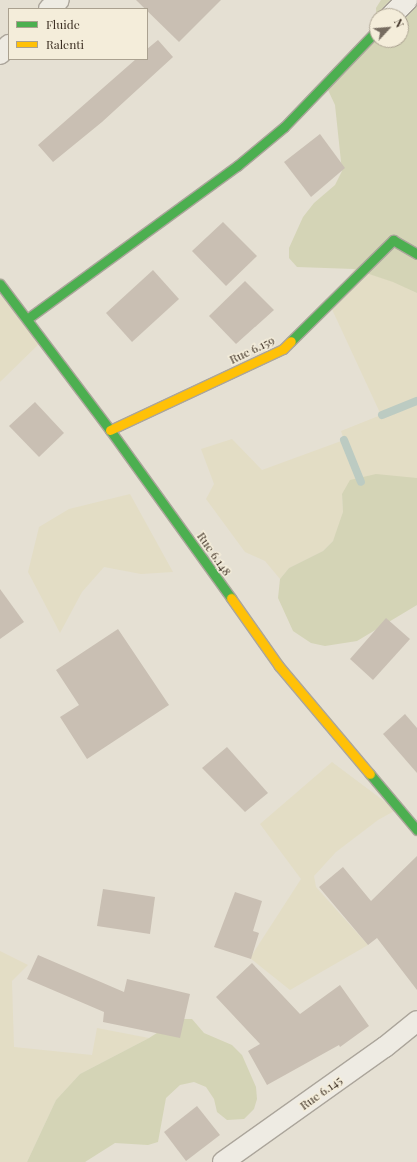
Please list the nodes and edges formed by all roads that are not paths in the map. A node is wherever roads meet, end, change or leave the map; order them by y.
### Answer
1 (59, 0) edge
2 (407, 0) edge
3 (50, 8) edge
4 (399, 8) edge
5 (369, 38) edge
6 (8, 46) edge
7 (0, 54) edge
8 (417, 254) edge
9 (0, 284) edge
10 (27, 319) junction
11 (110, 430) junction
12 (417, 830) edge
13 (417, 1021) edge
14 (224, 1162) edge

1 - 3 street
2 - 4 street
5 - 10 street
6 - 7 street
8 - 11 street, Rue 6.159
9 - 10 street, Rue 6.148
10 - 11 street, Rue 6.148
11 - 12 street, Rue 6.148
13 - 14 street, Rue 6.145

